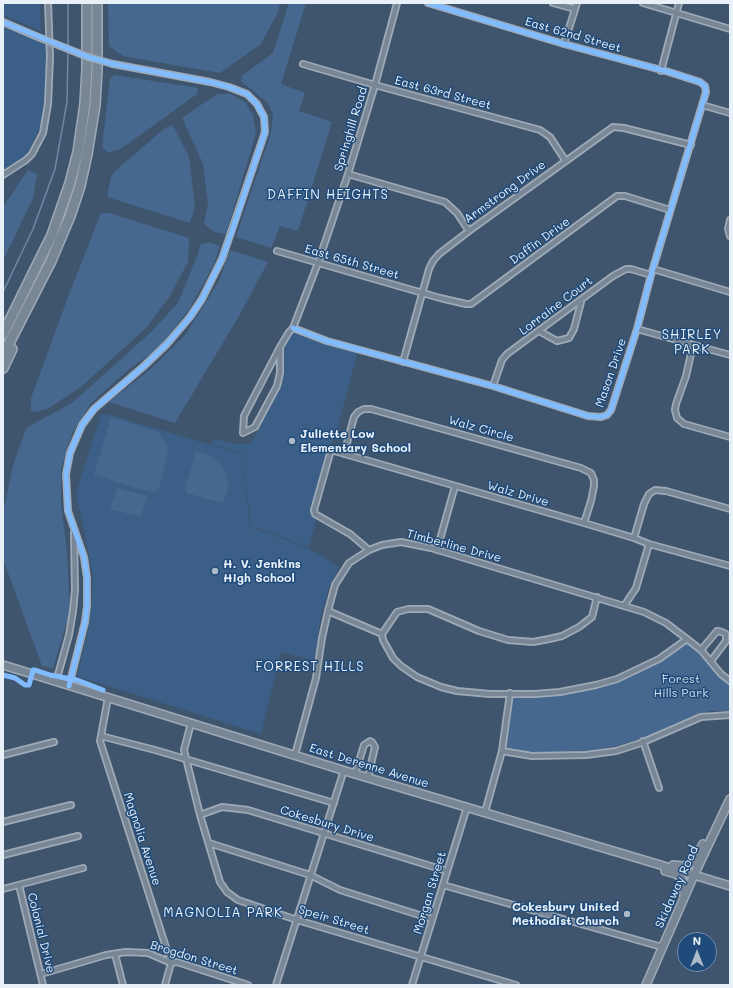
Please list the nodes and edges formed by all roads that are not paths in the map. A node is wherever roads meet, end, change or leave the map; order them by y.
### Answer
1 (48, 3) edge
2 (87, 3) edge
3 (97, 3) edge
4 (397, 3) edge
5 (428, 3) edge
6 (553, 3) edge
7 (576, 3) edge
8 (643, 3) edge
9 (679, 3) edge
10 (575, 9) junction
11 (676, 13) junction
12 (3, 22) edge
13 (730, 29) edge
14 (564, 44) junction
15 (303, 64) dead end
16 (661, 71) junction
17 (375, 85) junction
18 (706, 92) joint
19 (702, 105) junction
20 (730, 113) edge
21 (691, 145) junction
22 (566, 160) junction
23 (348, 174) junction
24 (3, 175) edge
25 (670, 210) junction
26 (70, 216) junction
27 (730, 220) edge
28 (469, 231) junction
29 (730, 236) edge
30 (277, 251) dead end
31 (318, 263) junction
32 (653, 269) junction
33 (651, 275) junction
34 (730, 292) edge
35 (422, 293) junction
36 (580, 300) junction
37 (15, 310) junction
38 (292, 328) junction
39 (637, 329) junction
40 (3, 330) edge
41 (539, 331) junction
42 (3, 334) edge
43 (693, 345) junction
44 (280, 347) junction
45 (3, 355) edge
46 (730, 356) edge
47 (402, 362) junction
48 (3, 368) edge
49 (493, 386) junction
50 (730, 438) edge
51 (344, 454) junction
52 (455, 486) junction
53 (730, 509) edge
54 (584, 523) junction
55 (74, 532) junction
56 (634, 538) junction
57 (649, 544) junction
58 (369, 550) junction
59 (438, 550) junction
60 (730, 566) edge
61 (597, 598) junction
62 (624, 606) junction
63 (328, 611) junction
64 (382, 634) junction
65 (687, 639) junction
66 (701, 650) junction
67 (711, 661) junction
68 (3, 666) edge
69 (730, 681) edge
70 (56, 682) junction
71 (69, 686) junction
72 (510, 693) junction
73 (108, 698) junction
74 (730, 715) edge
75 (191, 723) junction
76 (101, 736) junction
77 (643, 741) junction
78 (54, 742) dead end
79 (502, 751) junction
80 (3, 755) edge
81 (294, 755) junction
82 (187, 760) junction
83 (344, 770) junction
84 (355, 774) junction
85 (368, 777) junction
86 (659, 788) dead end
87 (730, 799) edge
88 (334, 802) junction
89 (71, 805) dead end
90 (467, 807) junction
91 (485, 812) junction
92 (200, 815) junction
93 (3, 822) edge
94 (717, 827) junction
95 (324, 833) junction
96 (78, 836) dead end
97 (208, 843) junction
98 (3, 855) edge
99 (661, 865) junction
100 (83, 868) dead end
101 (447, 871) junction
102 (694, 874) junction
103 (310, 875) junction
104 (19, 885) junction
105 (443, 885) junction
106 (730, 886) edge
107 (3, 889) edge
108 (684, 896) junction
109 (432, 919) junction
110 (297, 920) junction
111 (662, 947) junction
112 (115, 954) junction
113 (421, 956) junction
114 (171, 963) junction
115 (41, 974) junction
116 (43, 985) edge
117 (123, 985) edge
118 (166, 985) edge
119 (248, 985) edge
120 (276, 985) edge
121 (412, 985) edge
122 (516, 985) edge
123 (646, 985) edge

1 - 24 street
2 - 37 highway
3 - 26 highway
4 - 17 street, Springhill Road
5 - 14 street, East 62nd Street
6 - 10 street
7 - 10 street
8 - 11 street
9 - 11 street
10 - 14 street
11 - 13 street
11 - 16 street
12 - 55 street, bridge
14 - 16 street, East 62nd Street
15 - 17 street, East 63rd Street
16 - 18 street, East 62nd Street
17 - 22 street, East 63rd Street
17 - 23 street, Springhill Road
18 - 19 street, Mason Drive
19 - 20 street
19 - 21 street, Mason Drive
21 - 22 street, Armstrong Drive
21 - 25 street, Mason Drive
22 - 28 street, Armstrong Drive
23 - 28 street
23 - 31 street, Springhill Road
25 - 32 street, Mason Drive
25 - 35 street, Daffin Drive
26 - 45 highway
26 - 48 highway
27 - 29 street
28 - 35 street, Armstrong Drive
30 - 31 street, East 65th Street
31 - 35 street, East 65th Street
31 - 38 street, Springhill Road
32 - 33 street, Mason Drive
32 - 34 street
33 - 36 street, Lorraine Court
33 - 39 street, Mason Drive
35 - 47 street, Armstrong Drive
36 - 41 street, Lorraine Court
36 - 41 street
37 - 40 highway
37 - 42 highway
38 - 44 street, Springhill Road
38 - 47 street, Mason Drive
39 - 43 street
39 - 49 street, Mason Drive
41 - 49 street, Lorraine Court
43 - 46 street
43 - 50 street
44 - 44 street, Springhill Road
47 - 49 street, Mason Drive
51 - 52 street, Walz Drive
51 - 54 street, Walz Circle
51 - 58 street, Walz Drive
52 - 54 street, Walz Drive
52 - 59 street
53 - 56 street
54 - 56 street, Walz Drive
55 - 70 street
55 - 71 street
56 - 57 street, Walz Drive
57 - 60 street, Walz Drive
57 - 62 street
58 - 59 street, Timberline Drive
58 - 63 street, Timberline Drive
59 - 61 street, Timberline Drive
61 - 62 street, Timberline Drive
61 - 64 street
62 - 65 street, Timberline Drive
63 - 64 street
63 - 81 street, Timberline Drive
64 - 72 street
65 - 66 street, Timberline Drive
65 - 72 street
66 - 67 street, Timberline Drive
66 - 67 street
67 - 69 street, Timberline Drive
68 - 70 main road, East Derenne Avenue
70 - 71 main road, East Derenne Avenue
71 - 73 main road, East Derenne Avenue
72 - 79 street
73 - 75 main road, East Derenne Avenue
73 - 76 street, Magnolia Avenue
74 - 77 street
75 - 81 main road, East Derenne Avenue
75 - 82 street, Speir Street
76 - 82 street
76 - 114 street, Magnolia Avenue
77 - 79 street
77 - 86 street
78 - 80 street
79 - 91 street
81 - 83 main road, East Derenne Avenue
82 - 88 street
82 - 92 street, Speir Street
83 - 84 main road, East Derenne Avenue
83 - 88 street
84 - 85 main road, East Derenne Avenue
84 - 85 street
85 - 90 main road, East Derenne Avenue
87 - 94 main road, Skidaway Road
88 - 95 street
89 - 93 street
90 - 91 main road, East Derenne Avenue
90 - 101 street, Morgan Street
91 - 99 main road, East Derenne Avenue
92 - 95 street, Cokesbury Drive
92 - 97 street, Speir Street
94 - 99 main road
94 - 102 main road, Skidaway Road
95 - 101 street, Cokesbury Drive
95 - 103 street
96 - 98 street
97 - 103 street
97 - 110 street, Speir Street
99 - 102 main road, East Derenne Avenue
99 - 108 main road
100 - 104 street
101 - 105 street, Morgan Street
102 - 106 main road, East Derenne Avenue
102 - 108 main road, Skidaway Road
103 - 109 street
103 - 110 street
104 - 107 street
104 - 115 street, Colonial Drive
105 - 109 street, Morgan Street
105 - 111 street
108 - 111 main road, Skidaway Road
109 - 113 street, Morgan Street
110 - 113 street, Speir Street
110 - 120 street
111 - 123 main road, Skidaway Road
112 - 114 street, Brogdon Street
112 - 115 street, Brogdon Street
112 - 117 street
113 - 121 street, Morgan Street
113 - 122 street, Speir Street
114 - 118 street
114 - 119 street, Brogdon Street
115 - 116 street, Colonial Drive

